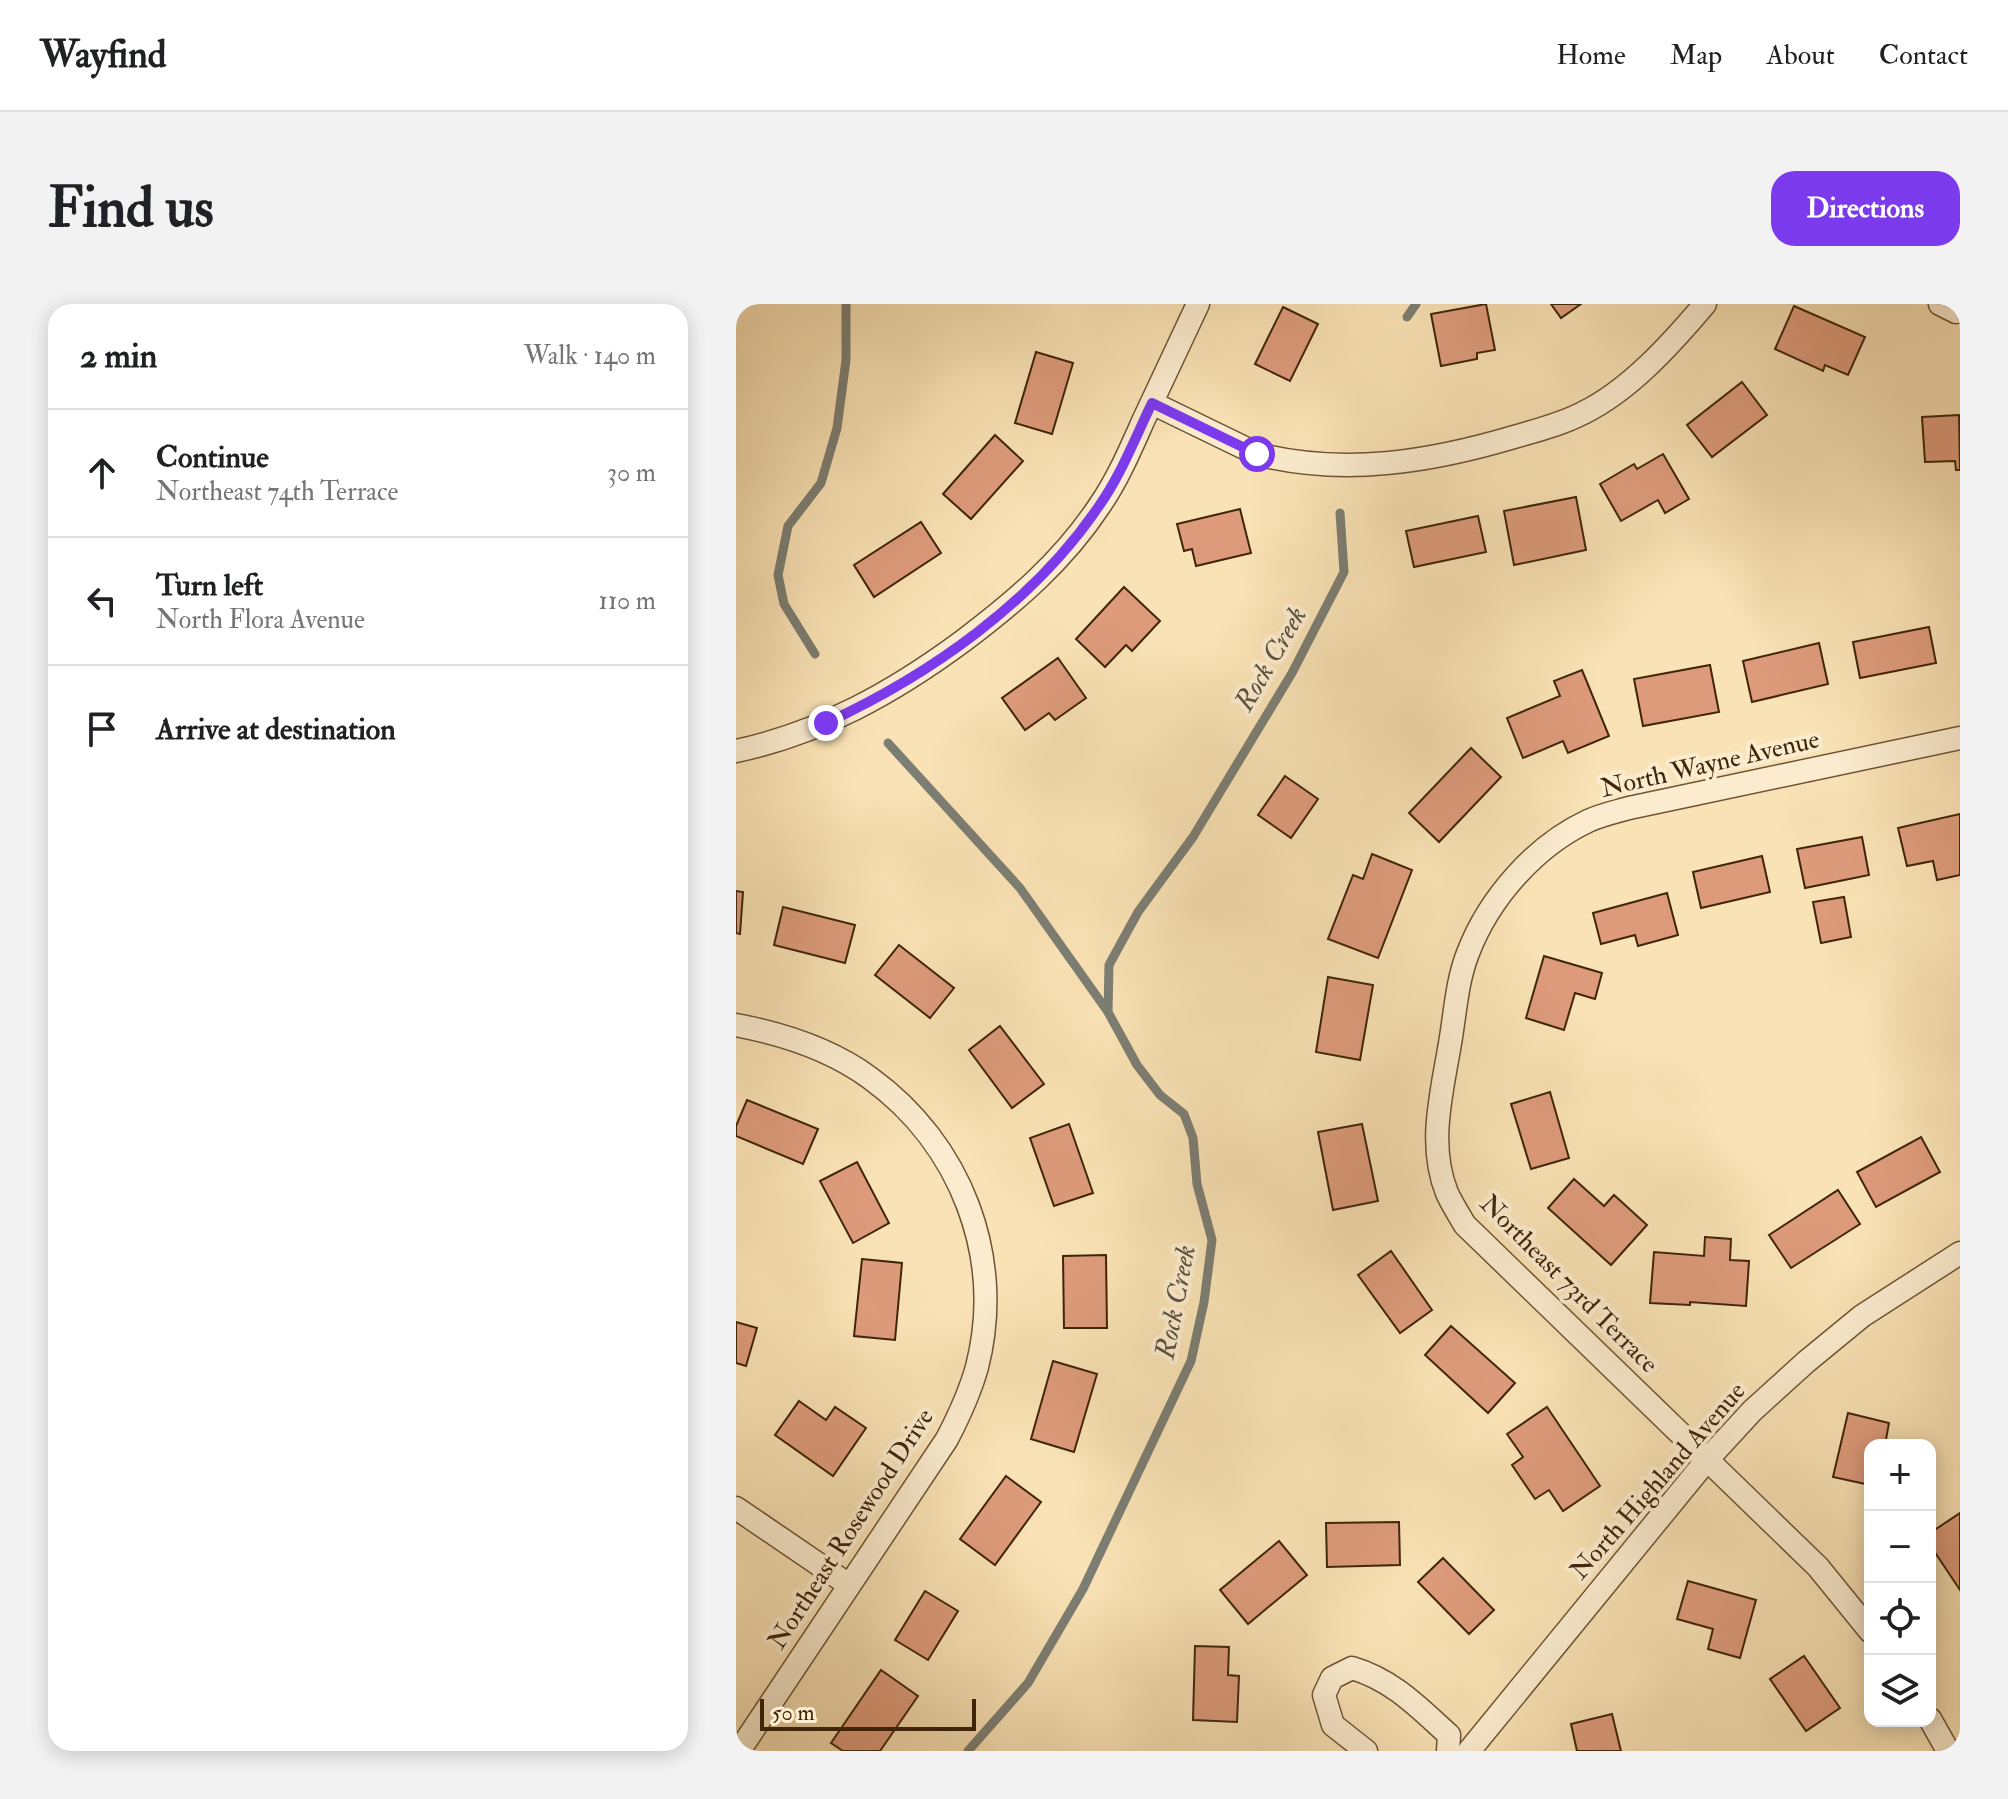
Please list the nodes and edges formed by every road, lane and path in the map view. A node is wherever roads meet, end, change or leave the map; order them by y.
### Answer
1 (1198, 304) edge
2 (1705, 304) edge
3 (1152, 403) junction
4 (1960, 738) edge
5 (736, 751) edge
6 (1499, 898) joint
7 (736, 1025) edge
8 (1960, 1253) edge
9 (1706, 1461) junction
10 (736, 1508) edge
11 (849, 1585) junction
12 (1864, 1624) edge
13 (1934, 1727) edge
14 (739, 1751) edge
15 (1366, 1751) edge
16 (1448, 1751) edge
17 (1469, 1751) edge
18 (1948, 1751) edge

1 - 3 street
2 - 3 street
3 - 5 street
4 - 6 street, North Wayne Avenue
6 - 9 street, Northeast 73rd Terrace
7 - 11 street, Northeast Rosewood Drive
8 - 9 street, North Highland Avenue
9 - 12 street, Northeast 73rd Terrace
9 - 17 street, North Highland Avenue
10 - 11 street
11 - 14 street, Northeast Rosewood Drive
13 - 18 street
15 - 16 street

